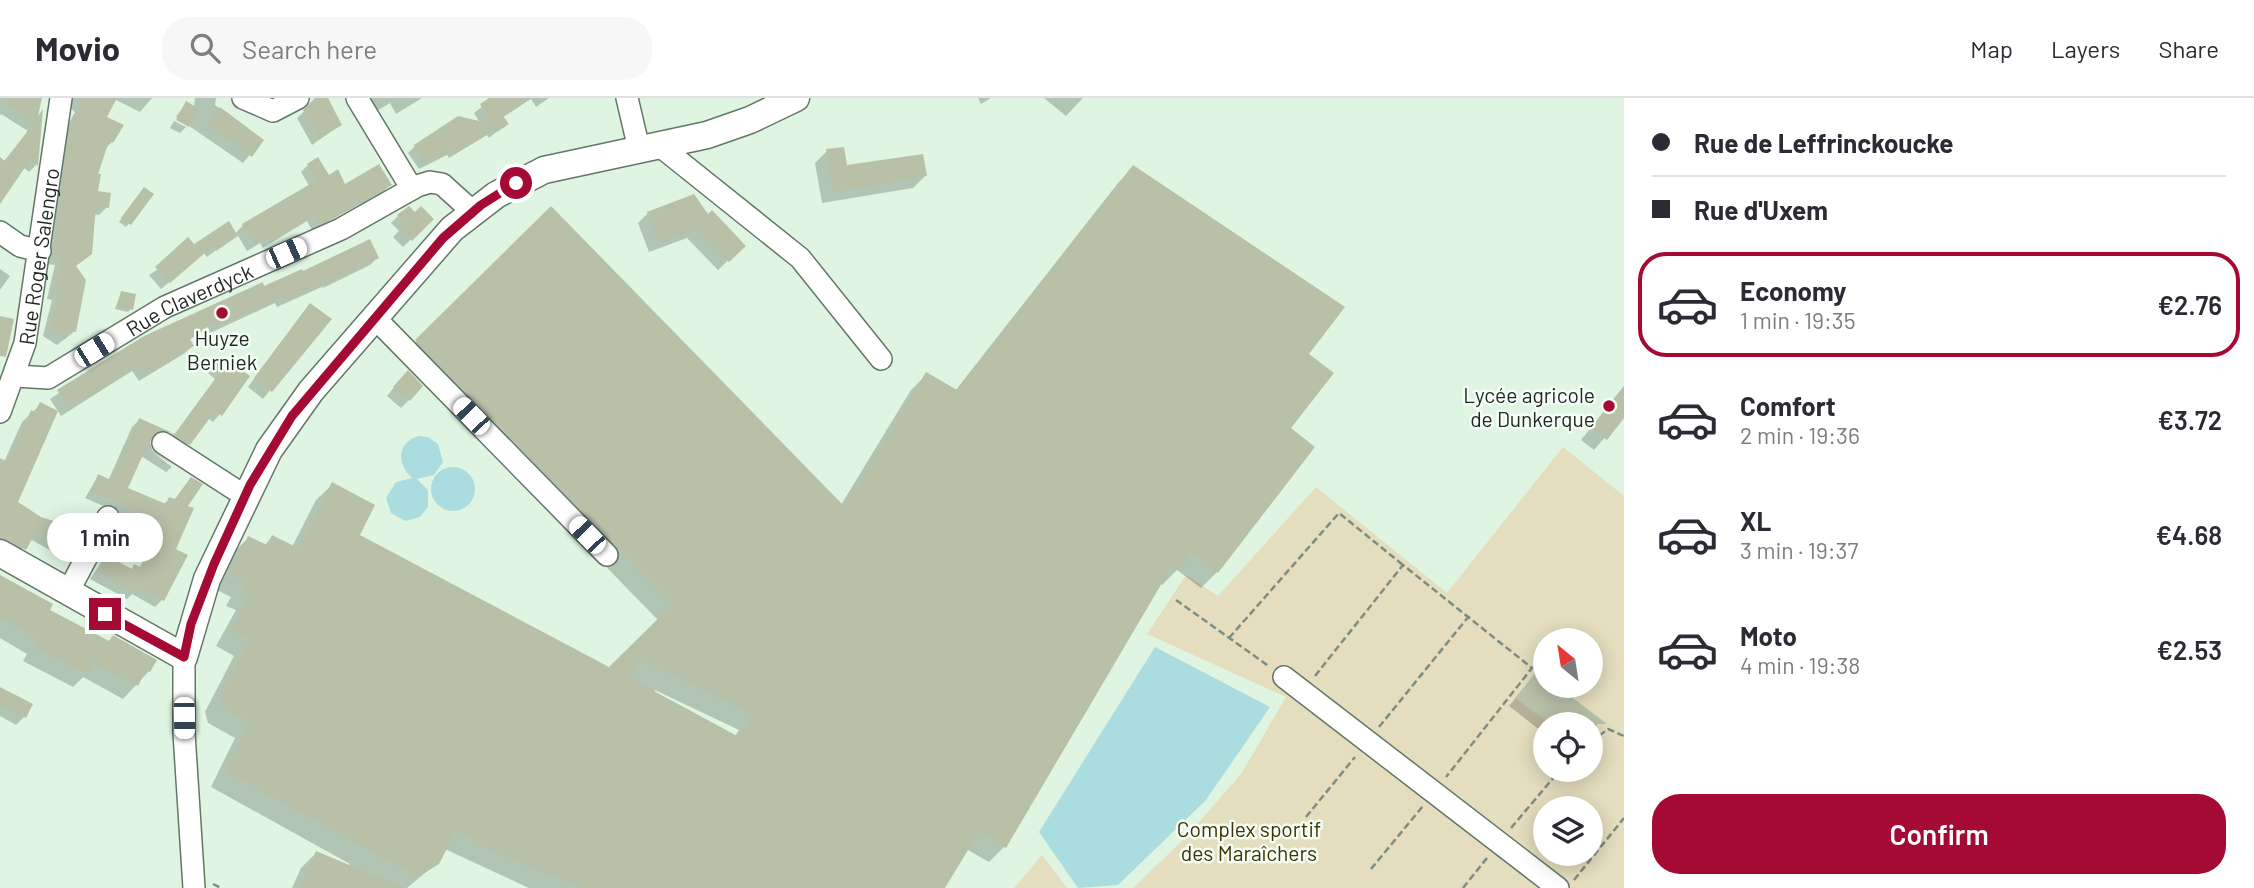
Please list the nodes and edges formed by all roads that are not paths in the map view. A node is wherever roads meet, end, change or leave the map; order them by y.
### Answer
1 (61, 98) edge
2 (243, 98) edge
3 (298, 98) edge
4 (357, 98) edge
5 (627, 98) edge
6 (796, 98) edge
7 (649, 147) junction
8 (412, 189) junction
9 (472, 212) junction
10 (0, 232) edge
11 (40, 251) junction
12 (374, 317) junction
13 (881, 359) dead end
14 (16, 376) junction
15 (0, 412) edge
16 (163, 443) dead end
17 (245, 496) junction
18 (108, 517) dead end
19 (0, 553) edge
20 (607, 555) dead end
21 (68, 592) junction
22 (184, 657) junction
23 (1284, 677) road end
24 (194, 888) edge
25 (1558, 888) edge

1 - 11 street, Rue Roger Salengro
2 - 3 street
4 - 8 street
5 - 7 street
6 - 7 main road
7 - 9 main road
7 - 13 street
8 - 9 street, Rue Claverdyck
8 - 14 street, Rue Claverdyck
9 - 12 main road
10 - 11 street
11 - 14 street, Rue Roger Salengro
12 - 17 main road
12 - 20 street
14 - 15 street, Rue Roger Salengro
16 - 17 street
17 - 22 main road
18 - 21 street
19 - 21 main road
21 - 22 main road
22 - 24 street
23 - 25 street

